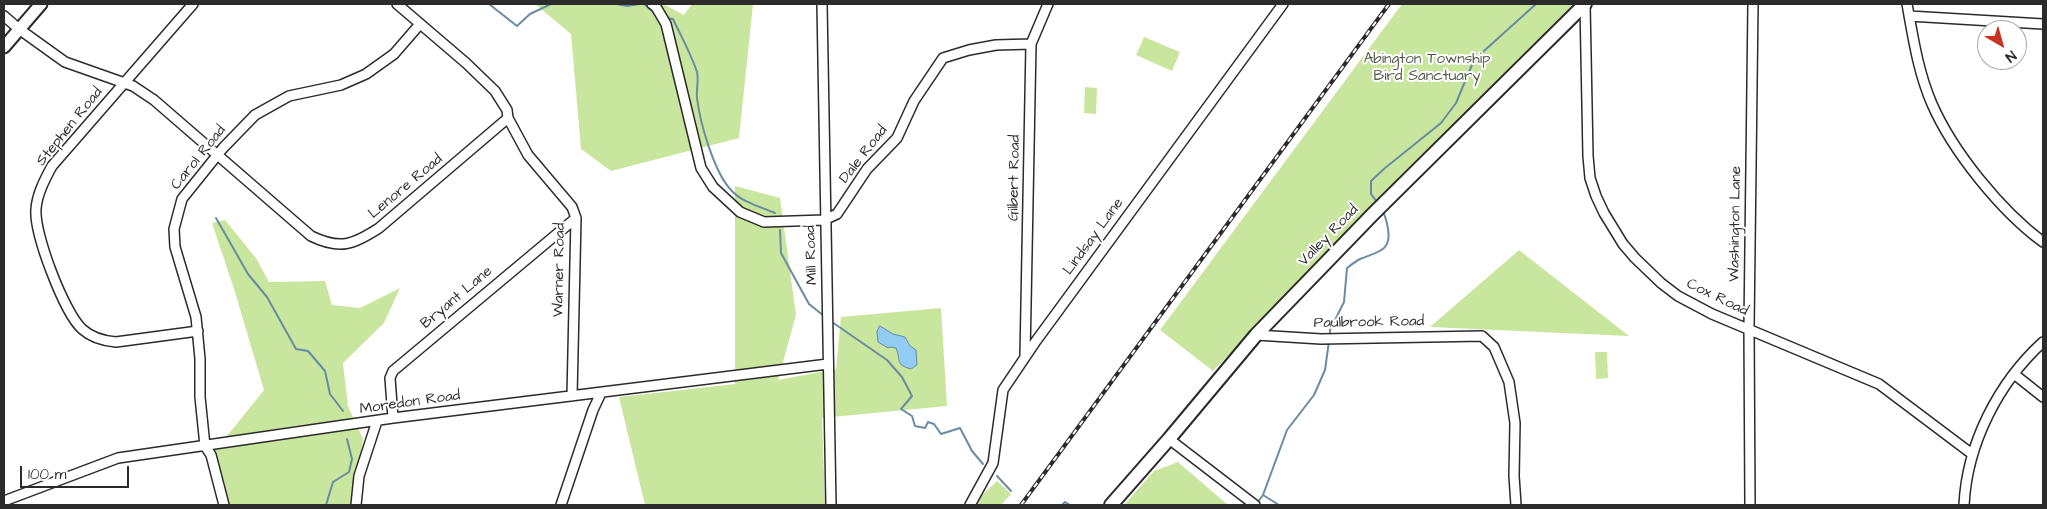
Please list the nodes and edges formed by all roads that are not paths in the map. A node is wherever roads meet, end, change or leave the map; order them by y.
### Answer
1 (41, 4) edge
2 (193, 4) edge
3 (397, 4) edge
4 (822, 4) edge
5 (1048, 4) edge
6 (1283, 4) edge
7 (1585, 4) edge
8 (1753, 4) edge
9 (1907, 4) edge
10 (654, 5) edge
11 (4, 16) edge
12 (1909, 16) junction
13 (420, 24) junction
14 (2043, 24) edge
15 (19, 29) junction
16 (1031, 44) junction
17 (4, 47) edge
18 (124, 83) junction
19 (508, 118) junction
20 (217, 154) junction
21 (576, 218) junction
22 (824, 220) junction
23 (2043, 242) edge
24 (1749, 328) junction
25 (198, 331) junction
26 (1256, 335) junction
27 (2043, 342) edge
28 (1024, 356) junction
29 (828, 364) junction
30 (2014, 374) junction
31 (601, 393) junction
32 (572, 396) junction
33 (2043, 397) edge
34 (394, 418) junction
35 (377, 421) junction
36 (1169, 440) junction
37 (205, 446) junction
38 (1972, 454) junction
39 (4, 501) edge
40 (1254, 504) edge
41 (224, 505) edge
42 (356, 505) edge
43 (561, 505) edge
44 (830, 505) edge
45 (970, 505) edge
46 (1111, 505) edge
47 (1516, 505) edge
48 (1750, 505) edge
49 (1964, 505) edge

1 - 15 street
2 - 18 street, Stephen Road
3 - 13 street, Warner Road
4 - 22 street, Mill Road
5 - 16 street, Gilbert Road
6 - 28 street, Lindsay Lane
7 - 24 street, Cox Road
7 - 26 main road, Valley Road
8 - 24 street, Washington Lane
9 - 12 street
10 - 22 street
11 - 15 street
12 - 14 street
12 - 23 street
13 - 19 street, Warner Road
13 - 20 street, Carol Road
15 - 17 street
15 - 18 street
16 - 22 street, Dale Road
16 - 28 street, Gilbert Road
18 - 20 street
18 - 25 street, Stephen Road
19 - 20 street, Lenore Road
19 - 21 street, Warner Road
20 - 25 street, Carol Road
21 - 32 street, Warner Road
21 - 34 street, Bryant Lane
22 - 29 street, Mill Road
24 - 38 street, Cox Road
24 - 48 street, Washington Lane
25 - 37 street, Carol Road
26 - 36 main road, Valley Road
26 - 47 street, Paulbrook Road
27 - 30 street
28 - 45 street, Lindsay Lane
29 - 31 street, Moredon Road
29 - 44 street, Mill Road
30 - 33 street
30 - 38 street
31 - 32 street, Moredon Road
31 - 43 street
32 - 34 street, Moredon Road
34 - 35 street, Moredon Road
35 - 37 street, Moredon Road
35 - 42 street
36 - 40 street
36 - 46 main road, Valley Road
37 - 39 street, Moredon Road
37 - 41 street, Carol Road
38 - 49 street

